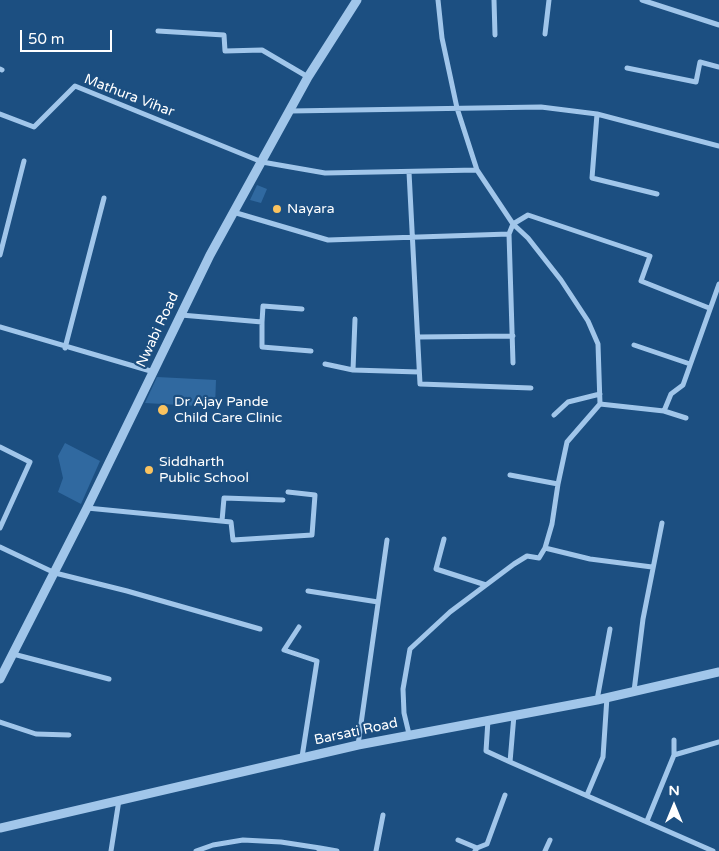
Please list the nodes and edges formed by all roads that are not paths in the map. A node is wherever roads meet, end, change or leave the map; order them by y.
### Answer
1 (357, 0) edge
2 (438, 0) edge
3 (494, 0) edge
4 (549, 0) edge
5 (642, 0) edge
6 (719, 25) edge
7 (158, 31) dead end
8 (545, 34) dead end
9 (495, 35) dead end
10 (719, 67) edge
11 (627, 68) dead end
12 (308, 77) junction
13 (457, 108) junction
14 (290, 110) junction
15 (0, 114) edge
16 (597, 114) junction
17 (719, 146) edge
18 (24, 161) dead end
19 (262, 162) junction
20 (477, 170) junction
21 (409, 172) junction
22 (657, 194) dead end
23 (104, 198) dead end
24 (233, 212) junction
25 (513, 224) junction
26 (509, 234) junction
27 (413, 237) junction
28 (0, 255) edge
29 (719, 284) edge
30 (709, 308) junction
31 (302, 309) dead end
32 (180, 315) junction
33 (354, 319) dead end
34 (262, 322) junction
35 (0, 327) edge
36 (513, 336) junction
37 (418, 337) junction
38 (634, 345) dead end
39 (65, 348) junction
40 (311, 351) dead end
41 (513, 363) dead end
42 (325, 364) dead end
43 (690, 364) junction
44 (353, 370) junction
45 (154, 372) junction
46 (419, 372) junction
47 (531, 388) dead end
48 (600, 394) junction
49 (600, 404) junction
50 (664, 411) junction
51 (554, 415) dead end
52 (686, 418) dead end
53 (0, 447) edge
54 (510, 476) dead end
55 (558, 484) junction
56 (288, 492) dead end
57 (283, 500) dead end
58 (87, 508) junction
59 (222, 521) junction
60 (662, 523) dead end
61 (0, 528) edge
62 (386, 540) dead end
63 (444, 540) dead end
64 (0, 547) edge
65 (545, 548) junction
66 (652, 567) junction
67 (54, 573) junction
68 (486, 585) junction
69 (308, 590) dead end
70 (378, 602) junction
71 (299, 627) dead end
72 (260, 629) dead end
73 (610, 629) dead end
74 (13, 654) junction
75 (719, 672) edge
76 (0, 679) edge
77 (109, 679) dead end
78 (634, 691) junction
79 (607, 697) junction
80 (597, 700) junction
81 (514, 716) junction
82 (488, 720) junction
83 (0, 722) edge
84 (409, 734) junction
85 (68, 735) dead end
86 (674, 740) dead end
87 (719, 742) edge
88 (358, 745) junction
89 (674, 755) junction
90 (302, 757) junction
91 (510, 762) junction
92 (505, 795) dead end
93 (587, 795) junction
94 (119, 800) junction
95 (384, 815) dead end
96 (647, 821) junction
97 (0, 828) edge
98 (458, 840) dead end
99 (550, 840) dead end
100 (476, 849) edge
101 (320, 850) edge
102 (111, 851) edge
103 (196, 851) edge
104 (336, 851) edge
105 (376, 851) edge
106 (545, 851) edge
107 (713, 851) edge

1 - 12 street, Nwabi Road
2 - 13 street
3 - 9 street
4 - 8 street
5 - 6 street
7 - 12 street
10 - 11 street
12 - 14 street, Nwabi Road
13 - 14 street
13 - 16 street
13 - 20 street
14 - 19 street, Nwabi Road
15 - 19 street, Mathura Vihar
16 - 17 street
16 - 22 street
18 - 28 street
19 - 21 street
19 - 24 street, Nwabi Road
20 - 21 street
20 - 25 street
21 - 27 street
23 - 39 street
24 - 27 street
24 - 32 street, Nwabi Road
25 - 26 street
25 - 30 street
25 - 48 street
26 - 27 street
26 - 36 street
27 - 37 street
29 - 30 street
30 - 43 street
31 - 34 street
32 - 34 street
32 - 45 street, Nwabi Road
33 - 44 street
34 - 40 street
35 - 39 street
36 - 37 street
36 - 41 street
37 - 46 street
38 - 43 street
39 - 45 street
42 - 44 street
43 - 50 street
44 - 46 street
45 - 58 street, Nwabi Road
46 - 47 street
48 - 49 street
48 - 51 street
49 - 50 street
49 - 55 street
50 - 52 street
53 - 61 street
54 - 55 street
55 - 65 street
56 - 59 street
57 - 59 street
58 - 59 street
58 - 67 street, Nwabi Road
60 - 66 street
62 - 70 street
63 - 68 street
64 - 67 street
65 - 66 street
65 - 68 street
66 - 78 street
67 - 72 street
67 - 74 street, Nwabi Road
68 - 84 street
69 - 70 street
70 - 88 street
71 - 90 street
73 - 80 street
74 - 76 street, Nwabi Road
74 - 77 street
75 - 78 street, Barsati Road
78 - 79 street, Barsati Road
79 - 80 street, Barsati Road
79 - 93 street
80 - 81 street, Barsati Road
81 - 82 street, Barsati Road
81 - 91 street
82 - 84 street, Barsati Road
82 - 91 street
83 - 85 street
84 - 88 street, Barsati Road
86 - 89 street
87 - 89 street
88 - 90 street, Barsati Road
89 - 96 street
90 - 94 street, Barsati Road
91 - 93 street
92 - 100 street
93 - 96 street
94 - 97 street, Barsati Road
94 - 102 street
95 - 105 street
96 - 107 street
98 - 100 street
99 - 106 street
101 - 103 street
101 - 104 street

